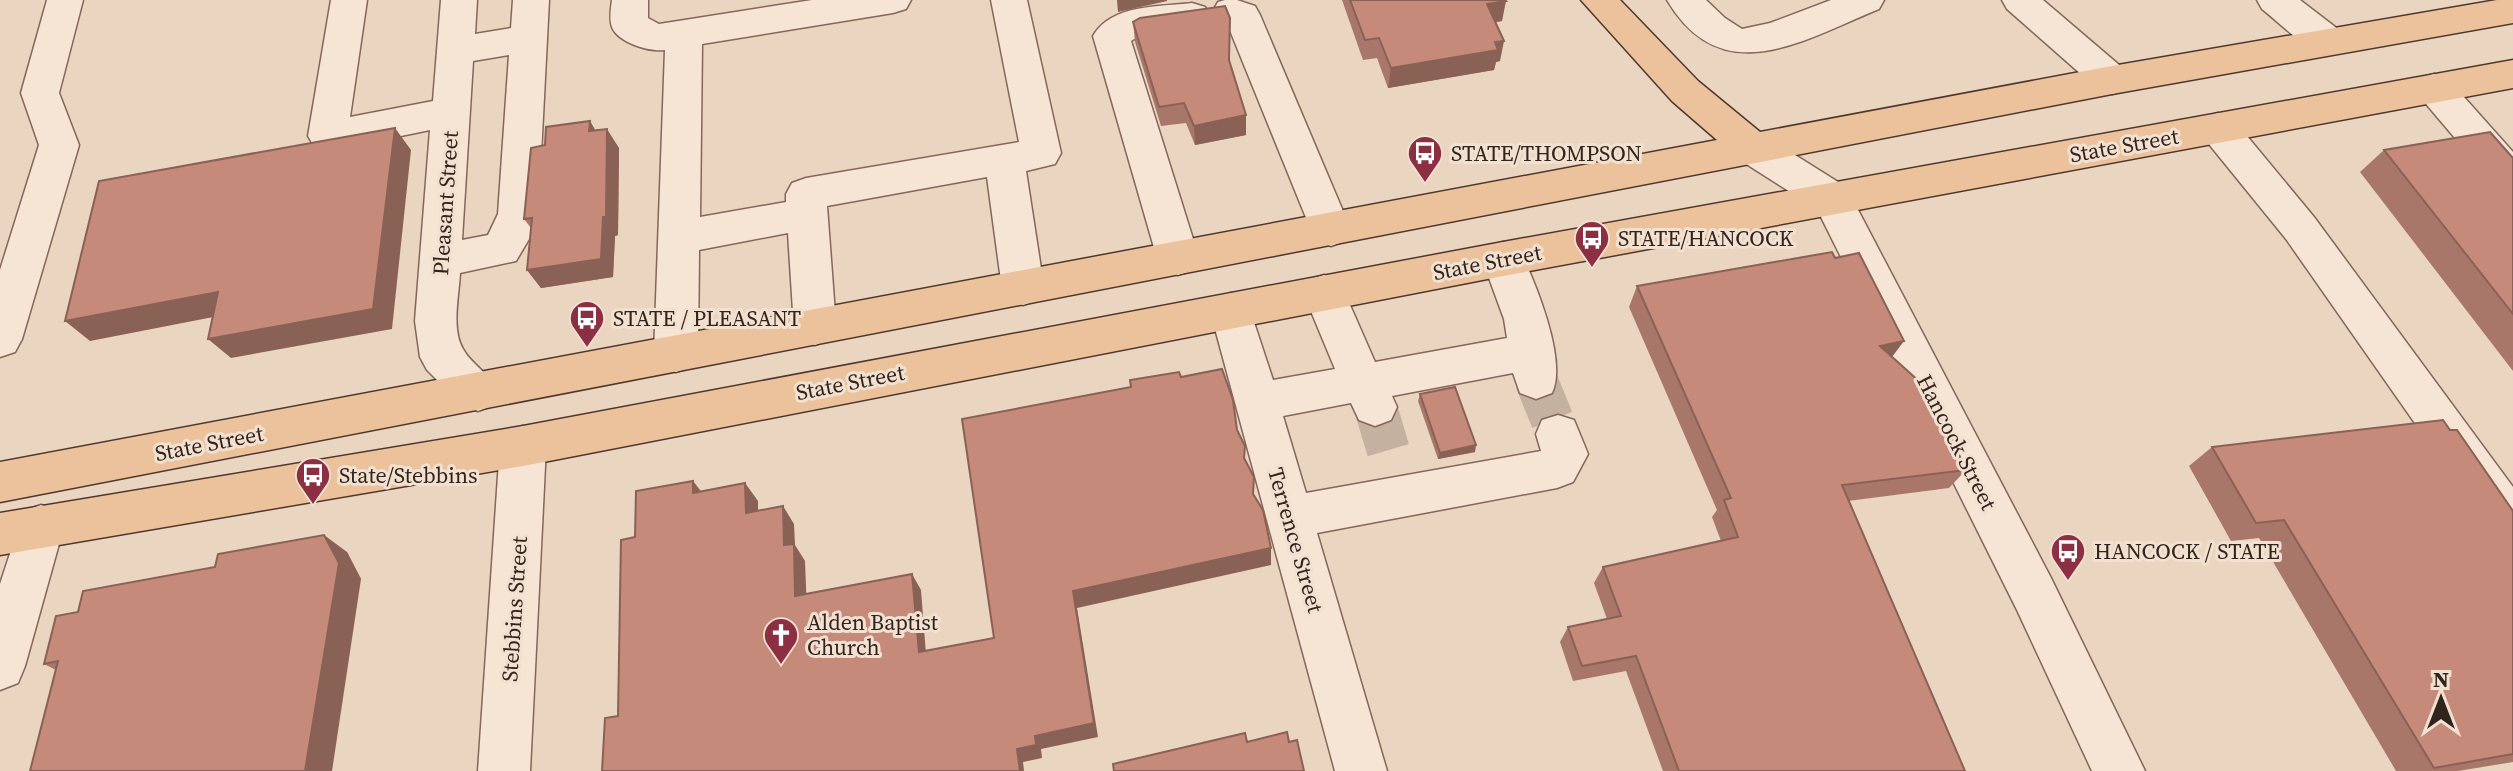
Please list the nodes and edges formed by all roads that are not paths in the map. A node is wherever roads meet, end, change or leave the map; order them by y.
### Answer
1 (65, 0) edge
2 (349, 0) edge
3 (459, 0) edge
4 (531, 0) edge
5 (630, 0) edge
6 (893, 0) edge
7 (1009, 0) edge
8 (1599, 0) edge
9 (1685, 0) edge
10 (1866, 0) edge
11 (2020, 0) edge
12 (2275, 0) edge
13 (2513, 10) edge
14 (684, 35) junction
15 (526, 39) junction
16 (2330, 42) junction
17 (456, 50) junction
18 (2513, 74) edge
19 (2112, 80) junction
20 (2434, 88) junction
21 (452, 111) junction
22 (2218, 128) junction
23 (1754, 149) junction
24 (1005, 162) junction
25 (2513, 179) edge
26 (1832, 198) junction
27 (807, 214) junction
28 (1331, 230) junction
29 (679, 237) junction
30 (1178, 258) junction
31 (1503, 259) junction
32 (441, 260) junction
33 (1023, 288) junction
34 (1324, 292) junction
35 (1231, 310) junction
36 (815, 327) junction
37 (0, 339) edge
38 (676, 354) junction
39 (471, 393) junction
40 (1370, 395) junction
41 (1257, 402) junction
42 (1558, 434) tunnel mouth
43 (523, 446) junction
44 (462, 456) junction
45 (0, 482) edge
46 (1290, 517) junction
47 (2513, 524) edge
48 (20, 530) edge
49 (0, 666) edge
50 (504, 771) edge
51 (1361, 771) edge
52 (2119, 771) edge

1 - 37 street
2 - 21 street
3 - 17 street, Pleasant Street
4 - 15 street
5 - 14 street
6 - 14 street
7 - 24 street
8 - 23 main road
9 - 10 street
11 - 19 street
12 - 16 street
13 - 16 main road, State Street
14 - 29 street
15 - 17 street
15 - 32 street
16 - 19 main road, State Street
17 - 21 street, Pleasant Street
18 - 20 main road, State Street
19 - 23 main road, State Street
20 - 22 main road, State Street
20 - 25 street
21 - 32 street, Pleasant Street
22 - 26 main road, State Street
22 - 47 street
23 - 26 street
23 - 28 main road, State Street
24 - 27 street
24 - 33 street
26 - 31 main road, State Street
26 - 52 street, Hancock Street
27 - 29 street
27 - 36 street
28 - 30 main road, State Street
28 - 30 street
29 - 38 street
30 - 33 main road, State Street
31 - 34 main road, State Street
31 - 40 street
32 - 39 street, Pleasant Street
33 - 36 main road, State Street
34 - 35 main road, State Street
34 - 40 street
35 - 41 street, Terrence Street
35 - 43 main road, State Street
36 - 38 main road, State Street
38 - 39 main road, State Street
39 - 44 main road
39 - 45 main road, State Street
40 - 41 street
41 - 46 street, Terrence Street
42 - 46 street
43 - 44 main road, State Street
43 - 50 street, Stebbins Street
44 - 48 main road, State Street
46 - 51 street, Terrence Street
48 - 49 street

